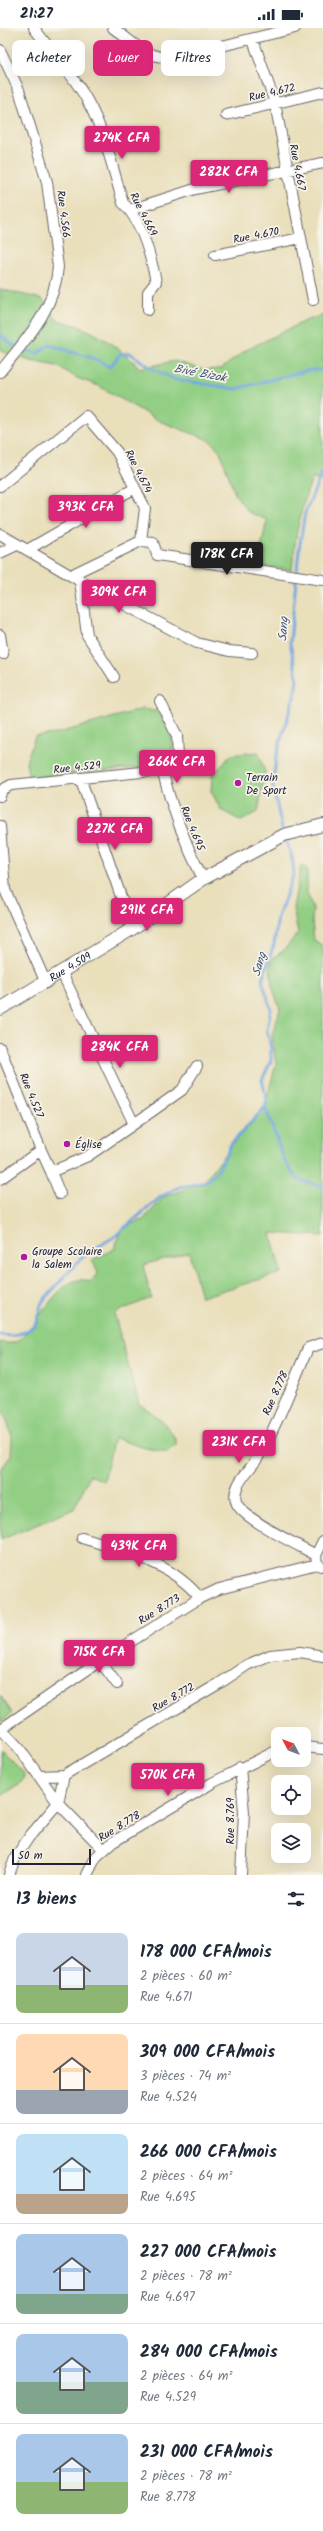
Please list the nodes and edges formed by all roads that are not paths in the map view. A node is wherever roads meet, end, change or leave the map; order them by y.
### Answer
1 (34, 28) edge
2 (113, 28) edge
3 (294, 28) edge
4 (253, 40) junction
5 (0, 50) edge
6 (323, 92) edge
7 (275, 103) junction
8 (226, 115) dead end
9 (323, 163) edge
10 (286, 172) junction
11 (130, 210) junction
12 (301, 238) junction
13 (215, 255) dead end
14 (313, 300) dead end
15 (148, 310) dead end
16 (0, 372) edge
17 (0, 486) edge
18 (135, 488) junction
19 (0, 534) edge
20 (141, 541) junction
21 (17, 545) junction
22 (26, 550) junction
23 (0, 553) edge
24 (323, 580) edge
25 (80, 581) junction
26 (0, 635) edge
27 (252, 653) dead end
28 (3, 654) dead end
29 (114, 677) dead end
30 (160, 701) dead end
31 (162, 770) junction
32 (81, 780) junction
33 (0, 796) edge
34 (323, 825) edge
35 (0, 826) edge
36 (203, 879) junction
37 (3, 891) edge
38 (132, 929) junction
39 (62, 973) junction
40 (46, 983) junction
41 (0, 1010) edge
42 (0, 1048) edge
43 (197, 1066) dead end
44 (134, 1124) junction
45 (42, 1150) junction
46 (51, 1172) junction
47 (0, 1178) edge
48 (60, 1194) dead end
49 (323, 1343) edge
50 (82, 1538) dead end
51 (323, 1541) edge
52 (319, 1562) edge
53 (200, 1598) junction
54 (323, 1656) edge
55 (100, 1660) junction
56 (117, 1684) dead end
57 (1, 1730) edge
58 (311, 1748) edge
59 (323, 1749) edge
60 (271, 1753) edge
61 (240, 1767) junction
62 (64, 1775) junction
63 (39, 1776) junction
64 (58, 1803) junction
65 (103, 1849) junction
66 (9, 1875) edge
67 (87, 1875) edge
68 (241, 1875) edge

1 - 11 street, Rue 4.669
2 - 4 street
3 - 4 street
4 - 7 street, Rue 4.667
5 - 16 street, Rue 4.566
6 - 7 street, Rue 4.672
7 - 8 street, Rue 4.672
7 - 10 street, Rue 4.667
9 - 10 street
10 - 11 street
10 - 12 street, Rue 4.667
11 - 15 street, Rue 4.669
12 - 13 street, Rue 4.670
12 - 14 street, Rue 4.667
17 - 18 street, Rue 4.674
18 - 20 street, Rue 4.674
18 - 22 street
19 - 21 street
20 - 24 street
20 - 25 street
21 - 22 street
21 - 23 street
22 - 25 street
25 - 27 street
25 - 29 street
26 - 28 street
30 - 31 street
31 - 32 street, Rue 4.529
31 - 36 street, Rue 4.695
32 - 33 street, Rue 4.529
32 - 38 street
34 - 36 street, Rue 4.509
35 - 37 street
36 - 38 street, Rue 4.509
37 - 40 street
38 - 39 street, Rue 4.509
39 - 40 street, Rue 4.509
39 - 44 street
40 - 41 street, Rue 4.509
42 - 45 street, Rue 4.527
43 - 44 street
44 - 46 street
45 - 46 street, Rue 4.527
45 - 47 street
46 - 48 street
49 - 52 street, Rue 8.778
50 - 53 street
51 - 52 street
52 - 53 street, Rue 8.773
53 - 55 street, Rue 8.773
54 - 62 street, Rue 8.772
55 - 56 street
55 - 57 street, Rue 8.773
57 - 63 street, Rue 8.773
58 - 59 street
60 - 61 street, Rue 8.778
61 - 65 street, Rue 8.778
61 - 68 street, Rue 8.769
62 - 63 street, Rue 8.772
62 - 64 street
63 - 64 street, Rue 8.773
64 - 65 street, Rue 8.773
64 - 66 street
65 - 67 street, Rue 8.778

